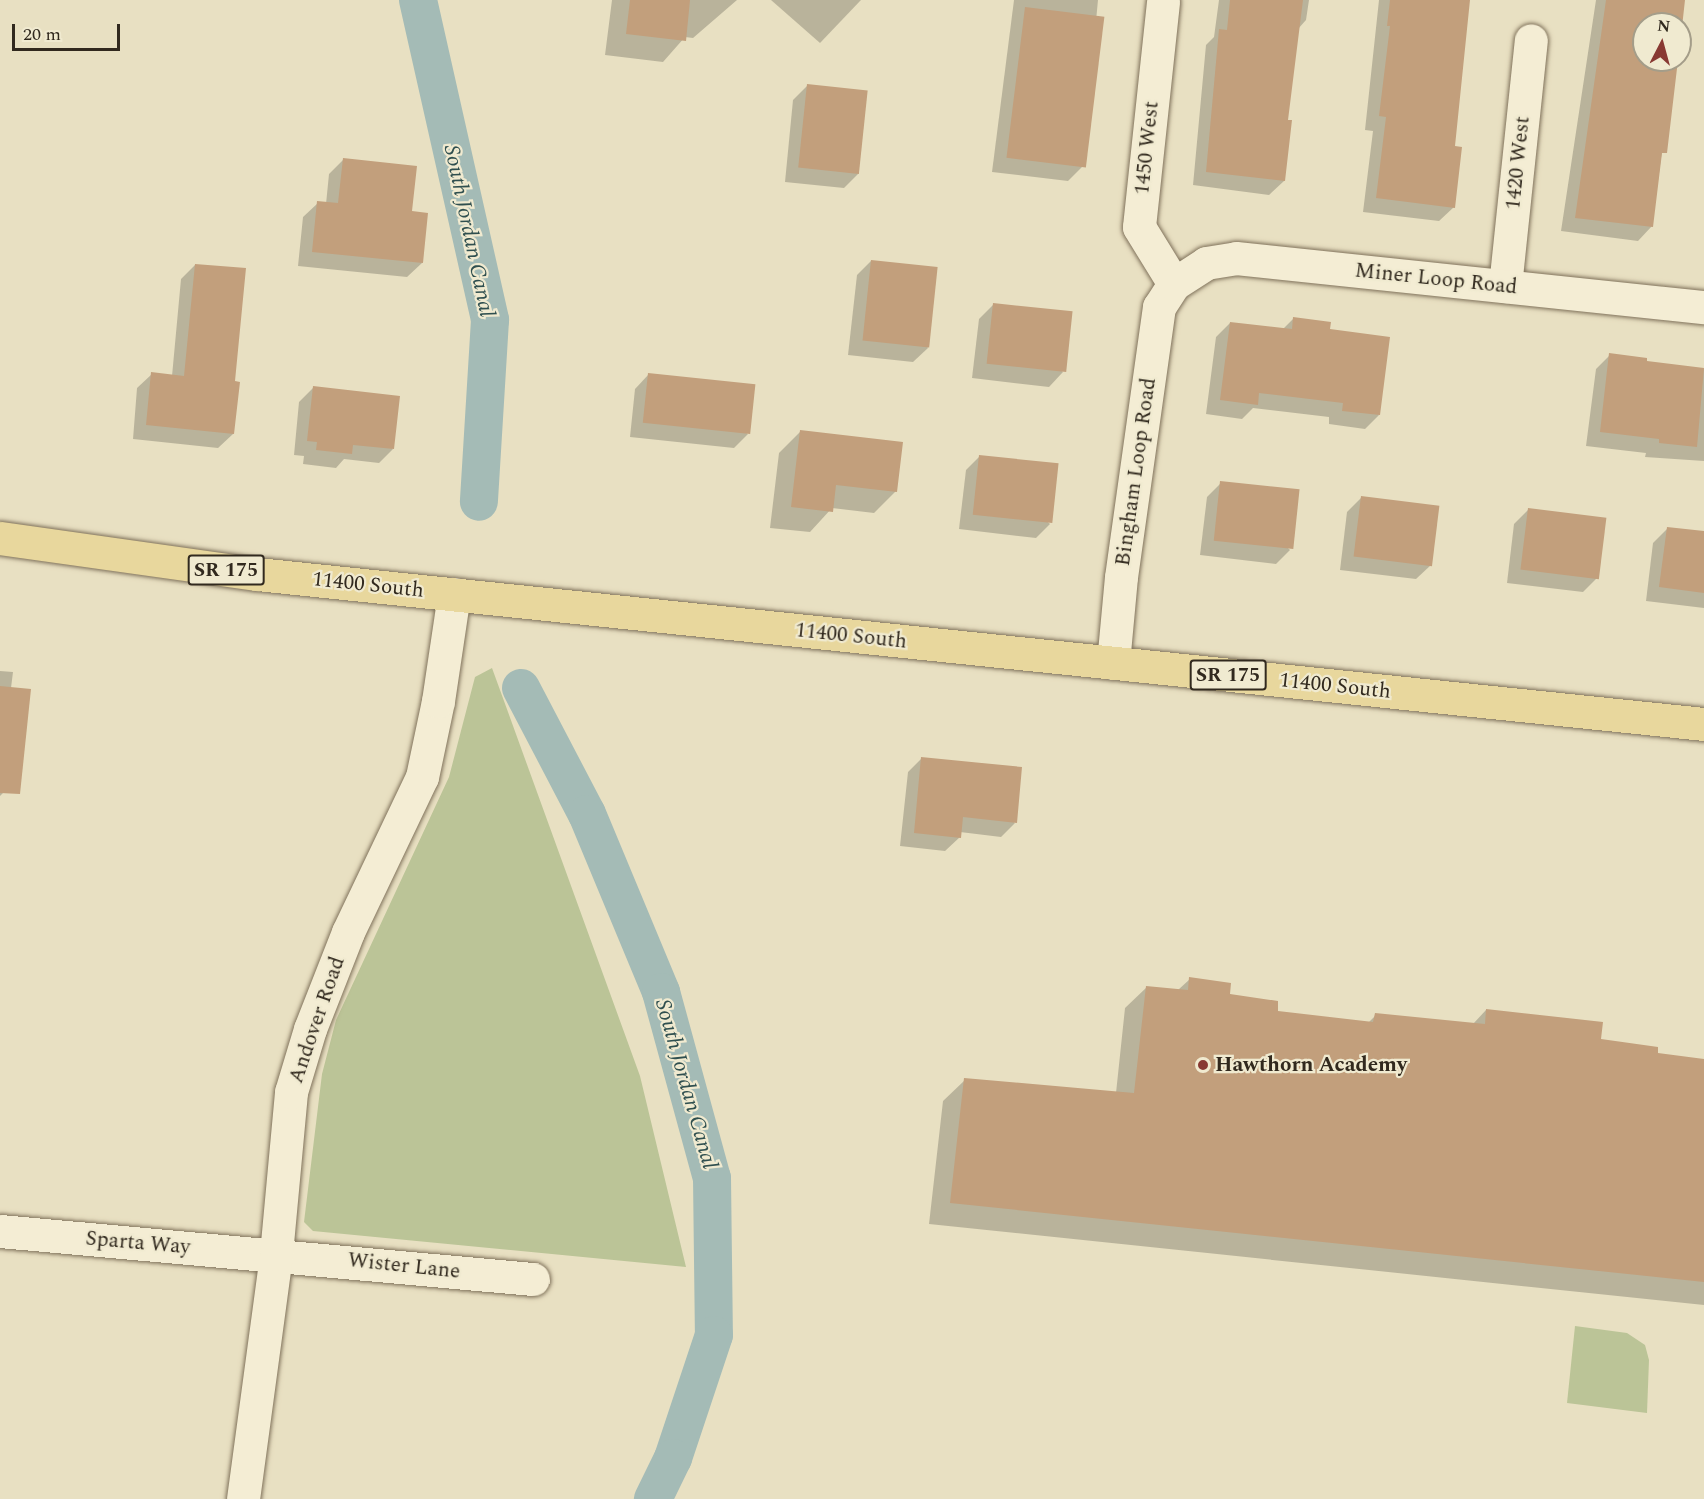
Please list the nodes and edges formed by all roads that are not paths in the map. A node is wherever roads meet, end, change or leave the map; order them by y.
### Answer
1 (1163, 2) dead end
2 (1531, 40) dead end
3 (1174, 284) junction
4 (1505, 286) junction
5 (1704, 307) edge
6 (0, 538) edge
7 (454, 594) junction
8 (1113, 663) junction
9 (1704, 724) edge
10 (0, 1231) edge
11 (276, 1254) junction
12 (533, 1279) dead end
13 (243, 1499) edge

1 - 3 street, 1450 West
2 - 4 street, 1420 West
3 - 4 street, Miner Loop Road
3 - 8 street, Bingham Loop Road
4 - 5 street, Miner Loop Road
6 - 7 main road, 11400 South / SR 175
7 - 8 main road, 11400 South / SR 175
7 - 11 street, Andover Road
8 - 9 main road, 11400 South / SR 175
10 - 11 street, Sparta Way
11 - 12 street, Wister Lane
11 - 13 street, Andover Road

